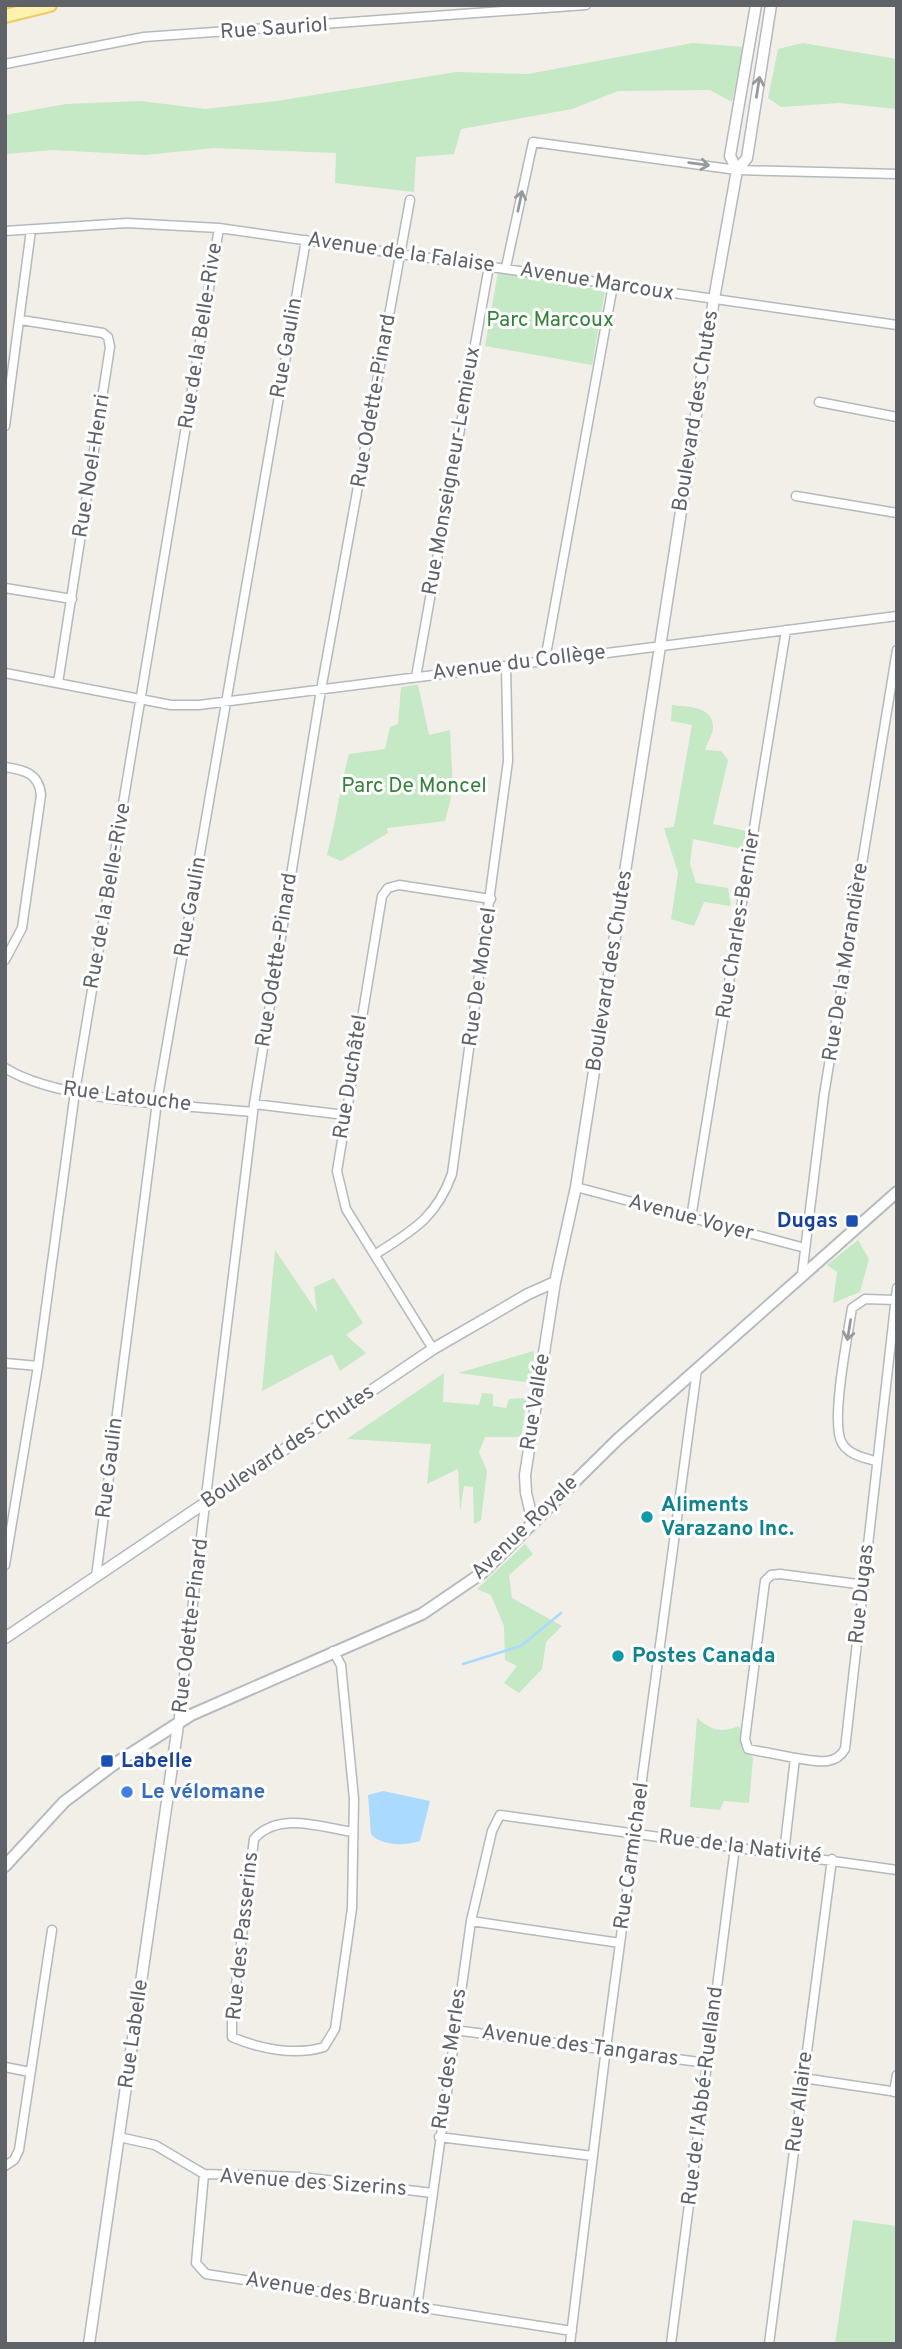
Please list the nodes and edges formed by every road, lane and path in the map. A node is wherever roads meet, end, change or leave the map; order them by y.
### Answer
1 (50, 5) edge
2 (586, 5) edge
3 (756, 5) edge
4 (771, 5) edge
5 (5, 16) edge
6 (5, 64) edge
7 (737, 170) junction
8 (897, 174) edge
9 (410, 200) dead end
10 (219, 228) junction
11 (31, 230) junction
12 (5, 232) edge
13 (306, 240) junction
14 (401, 253) junction
15 (489, 266) junction
16 (506, 267) junction
17 (613, 285) junction
18 (713, 299) junction
19 (21, 320) junction
20 (897, 325) edge
21 (819, 402) dead end
22 (897, 417) edge
23 (5, 426) edge
24 (796, 496) dead end
25 (897, 513) edge
26 (5, 588) edge
27 (72, 600) junction
28 (897, 616) edge
29 (786, 630) junction
30 (660, 645) junction
31 (897, 650) edge
32 (545, 660) junction
33 (506, 666) junction
34 (5, 673) edge
35 (416, 677) junction
36 (58, 683) junction
37 (321, 690) junction
38 (141, 699) junction
39 (226, 702) junction
40 (5, 767) edge
41 (491, 899) junction
42 (5, 960) edge
43 (5, 1068) edge
44 (75, 1092) junction
45 (157, 1102) junction
46 (253, 1108) junction
47 (345, 1115) junction
48 (576, 1188) junction
49 (897, 1192) edge
50 (691, 1218) junction
51 (805, 1248) junction
52 (376, 1254) junction
53 (802, 1275) junction
54 (555, 1282) junction
55 (897, 1288) edge
56 (895, 1300) junction
57 (433, 1349) junction
58 (5, 1363) edge
59 (38, 1366) junction
60 (697, 1370) junction
61 (875, 1461) junction
62 (207, 1502) junction
63 (533, 1522) junction
64 (5, 1565) edge
65 (96, 1577) junction
66 (865, 1585) junction
67 (5, 1638) edge
68 (333, 1651) junction
69 (178, 1725) junction
70 (794, 1758) junction
71 (500, 1815) joint
72 (354, 1832) junction
73 (635, 1833) junction
74 (735, 1847) junction
75 (784, 1853) junction
76 (832, 1860) junction
77 (5, 1866) edge
78 (897, 1870) edge
79 (471, 1921) junction
80 (52, 1930) dead end
81 (620, 1943) junction
82 (454, 2030) junction
83 (606, 2048) junction
84 (707, 2063) junction
85 (5, 2067) edge
86 (30, 2072) junction
87 (897, 2075) edge
88 (803, 2078) junction
89 (896, 2092) edge
90 (120, 2137) junction
91 (439, 2137) junction
92 (593, 2156) junction
93 (5, 2166) edge
94 (204, 2174) junction
95 (432, 2193) junction
96 (417, 2307) junction
97 (572, 2331) junction
98 (89, 2344) edge
99 (570, 2344) edge
100 (671, 2344) edge
101 (769, 2344) edge

1 - 5 main road
2 - 6 street, Rue Sauriol
3 - 7 street
7 -> 4 street
7 - 8 street
16 -> 7 street, Avenue de la Falaise
7 - 18 street, Boulevard des Chutes
9 - 14 street, Rue Odette-Pinard
10 - 11 street, Avenue de la Falaise
10 - 13 street, Avenue de la Falaise
10 - 38 street, Rue de la Belle-Rive
11 - 12 street, Avenue de la Falaise
11 - 19 street
13 - 14 street, Avenue de la Falaise
13 - 39 street, Rue Gaulin
14 - 15 street, Avenue de la Falaise
14 - 37 street, Rue Odette-Pinard
15 - 16 street, Avenue de la Falaise
15 - 35 street, Rue Monseigneur-Lemieux
16 - 17 street, Avenue Marcoux
17 - 18 street, Avenue Marcoux
17 - 32 street
18 - 20 street, Avenue Marcoux
18 - 30 street, Boulevard des Chutes
19 - 23 street
19 - 27 street, Rue Noel-Henri
21 - 22 street
24 - 25 street
26 - 27 street
27 - 36 street, Rue Noel-Henri
28 - 29 street, Avenue du Collège
29 - 30 street, Avenue du Collège
29 - 50 street, Rue Charles-Bernier
30 - 32 street, Avenue du Collège
30 - 48 street, Boulevard des Chutes
31 - 51 street, Rue De la Morandière
32 - 33 street, Avenue du Collège
33 - 35 street, Avenue du Collège
33 - 41 street, Rue De Moncel
34 - 36 street, Avenue du Collège
35 - 37 street, Avenue du Collège
36 - 38 street, Avenue du Collège
37 - 39 street, Avenue du Collège
37 - 46 street, Rue Odette-Pinard
38 - 39 street, Avenue du Collège
38 - 44 street, Rue de la Belle-Rive
39 - 45 street, Rue Gaulin
40 - 42 street
41 - 47 street, Rue Duchâtel
41 - 52 street, Rue De Moncel
43 - 44 street, Rue Latouche
44 - 45 street, Rue Latouche
44 - 59 street, Rue de la Belle-Rive
45 - 46 street, Rue Latouche
45 - 65 street, Rue Gaulin
46 - 47 street, Rue Latouche
46 - 62 street, Rue Odette-Pinard
47 - 52 street, Rue Duchâtel
48 - 50 street, Avenue Voyer
48 - 54 street, Boulevard des Chutes
49 - 53 main road, Avenue Royale
50 - 51 street, Avenue Voyer
51 - 53 street, Rue De la Morandière
52 - 57 street, Rue Duchâtel
53 - 60 main road, Avenue Royale
54 - 57 street, Boulevard des Chutes
54 - 63 street, Rue Vallée
55 - 56 street, Rue Dugas
56 - 61 street, Rue Dugas
56 -> 61 street
57 - 62 street, Boulevard des Chutes
58 - 59 street
59 - 64 street, Rue de la Belle-Rive
60 - 63 main road, Avenue Royale
60 - 73 street, Rue Carmichael
61 - 66 street, Rue Dugas
62 - 65 street, Boulevard des Chutes
62 - 69 street, Rue Odette-Pinard
63 - 68 main road, Avenue Royale
65 - 67 street, Boulevard des Chutes
66 - 70 street, Rue Dugas
66 - 70 street, Rue Dugas
68 - 69 main road, Avenue Royale
68 - 72 street, Rue des Passerins
69 - 77 main road, Avenue Royale
69 - 90 street, Rue Labelle
70 - 75 street
71 - 73 street, Rue de la Nativité
71 - 79 street, Rue des Merles
72 - 72 street, Rue des Passerins
73 - 74 street, Rue de la Nativité
73 - 81 street, Rue Carmichael
74 - 75 street, Rue de la Nativité
74 - 84 street, Rue de l'Abbé-Ruelland
75 - 76 street, Rue de la Nativité
76 - 78 street, Rue de la Nativité
76 - 88 street, Rue Allaire
79 - 81 street
79 - 82 street, Rue des Merles
80 - 86 street
81 - 83 street, Rue Carmichael
82 - 83 street, Avenue des Tangaras
82 - 91 street, Rue des Merles
83 - 84 street, Avenue des Tangaras
83 - 92 street, Rue Carmichael
84 - 100 street, Rue de l'Abbé-Ruelland
85 - 86 street
86 - 93 street
87 - 89 street
88 - 89 street
88 - 101 street, Rue Allaire
90 - 94 street, Avenue des Sizerins
90 - 98 street, Rue Labelle
91 - 92 street
91 - 95 street, Rue des Merles
92 - 97 street, Rue Carmichael
94 - 95 street, Avenue des Sizerins
94 - 96 street, Avenue des Bruants
95 - 96 street, Rue des Merles
96 - 97 street, Avenue des Bruants
97 - 99 street, Rue Carmichael

